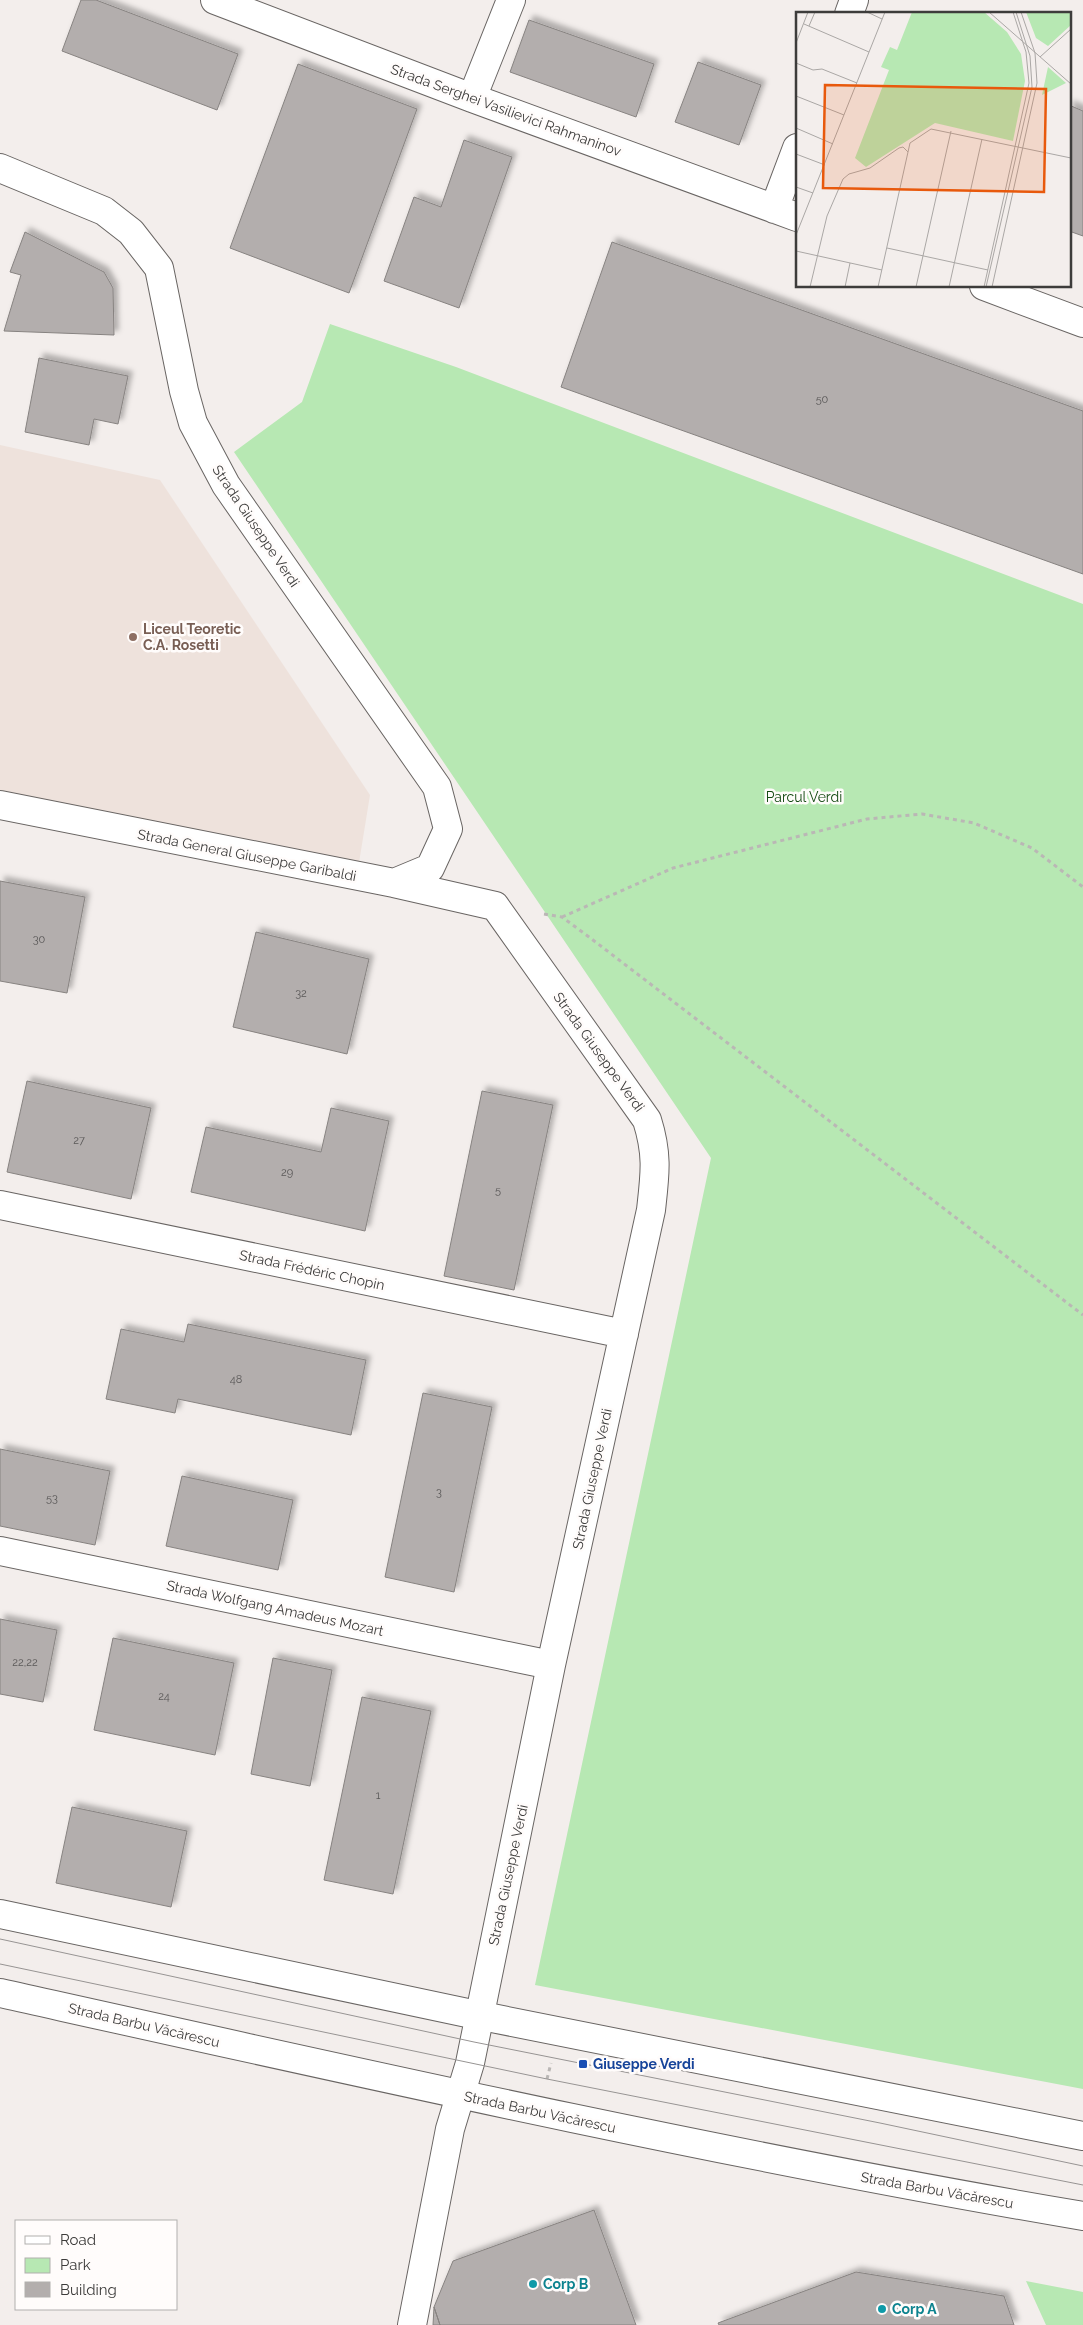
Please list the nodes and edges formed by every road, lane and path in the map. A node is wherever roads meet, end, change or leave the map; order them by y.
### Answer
1 (215, 0) edge
2 (510, 0) edge
3 (854, 0) edge
4 (245, 5) edge
5 (850, 12) edge
6 (472, 98) junction
7 (796, 153) edge
8 (0, 168) edge
9 (785, 213) edge
10 (989, 288) edge
11 (1083, 323) edge
12 (0, 805) edge
13 (394, 883) junction
14 (1083, 887) edge
15 (495, 906) joint
16 (0, 1205) edge
17 (1083, 1316) edge
18 (624, 1334) junction
19 (0, 1551) edge
20 (551, 1664) junction
21 (0, 1914) edge
22 (0, 1993) edge
23 (479, 2015) junction
24 (558, 2031) junction
25 (460, 2095) junction
26 (540, 2112) junction
27 (1083, 2136) edge
28 (1083, 2216) edge
29 (412, 2325) edge

1 - 4 street, Strada Serghei Vasilievici Rahmaninov
2 - 6 street
3 - 5 street
4 - 6 street, Strada Serghei Vasilievici Rahmaninov
6 - 9 street, Strada Serghei Vasilievici Rahmaninov
7 - 9 street
8 - 13 street, Strada Giuseppe Verdi
10 - 11 street
12 - 13 street, Strada General Giuseppe Garibaldi
13 - 15 street, Strada General Giuseppe Garibaldi
14 - 17 path
15 - 18 street, Strada Giuseppe Verdi
16 - 18 street, Strada Frédéric Chopin
18 - 20 street, Strada Giuseppe Verdi
19 - 20 street, Strada Wolfgang Amadeus Mozart
20 - 23 street, Strada Giuseppe Verdi
21 - 23 street
22 - 25 street, Strada Barbu Văcărescu
23 - 24 street
23 - 25 street, Strada Giuseppe Verdi
24 - 26 path
24 - 27 street
25 - 26 street, Strada Barbu Văcărescu
25 - 29 street, Strada Giuseppe Verdi
26 - 28 street, Strada Barbu Văcărescu

